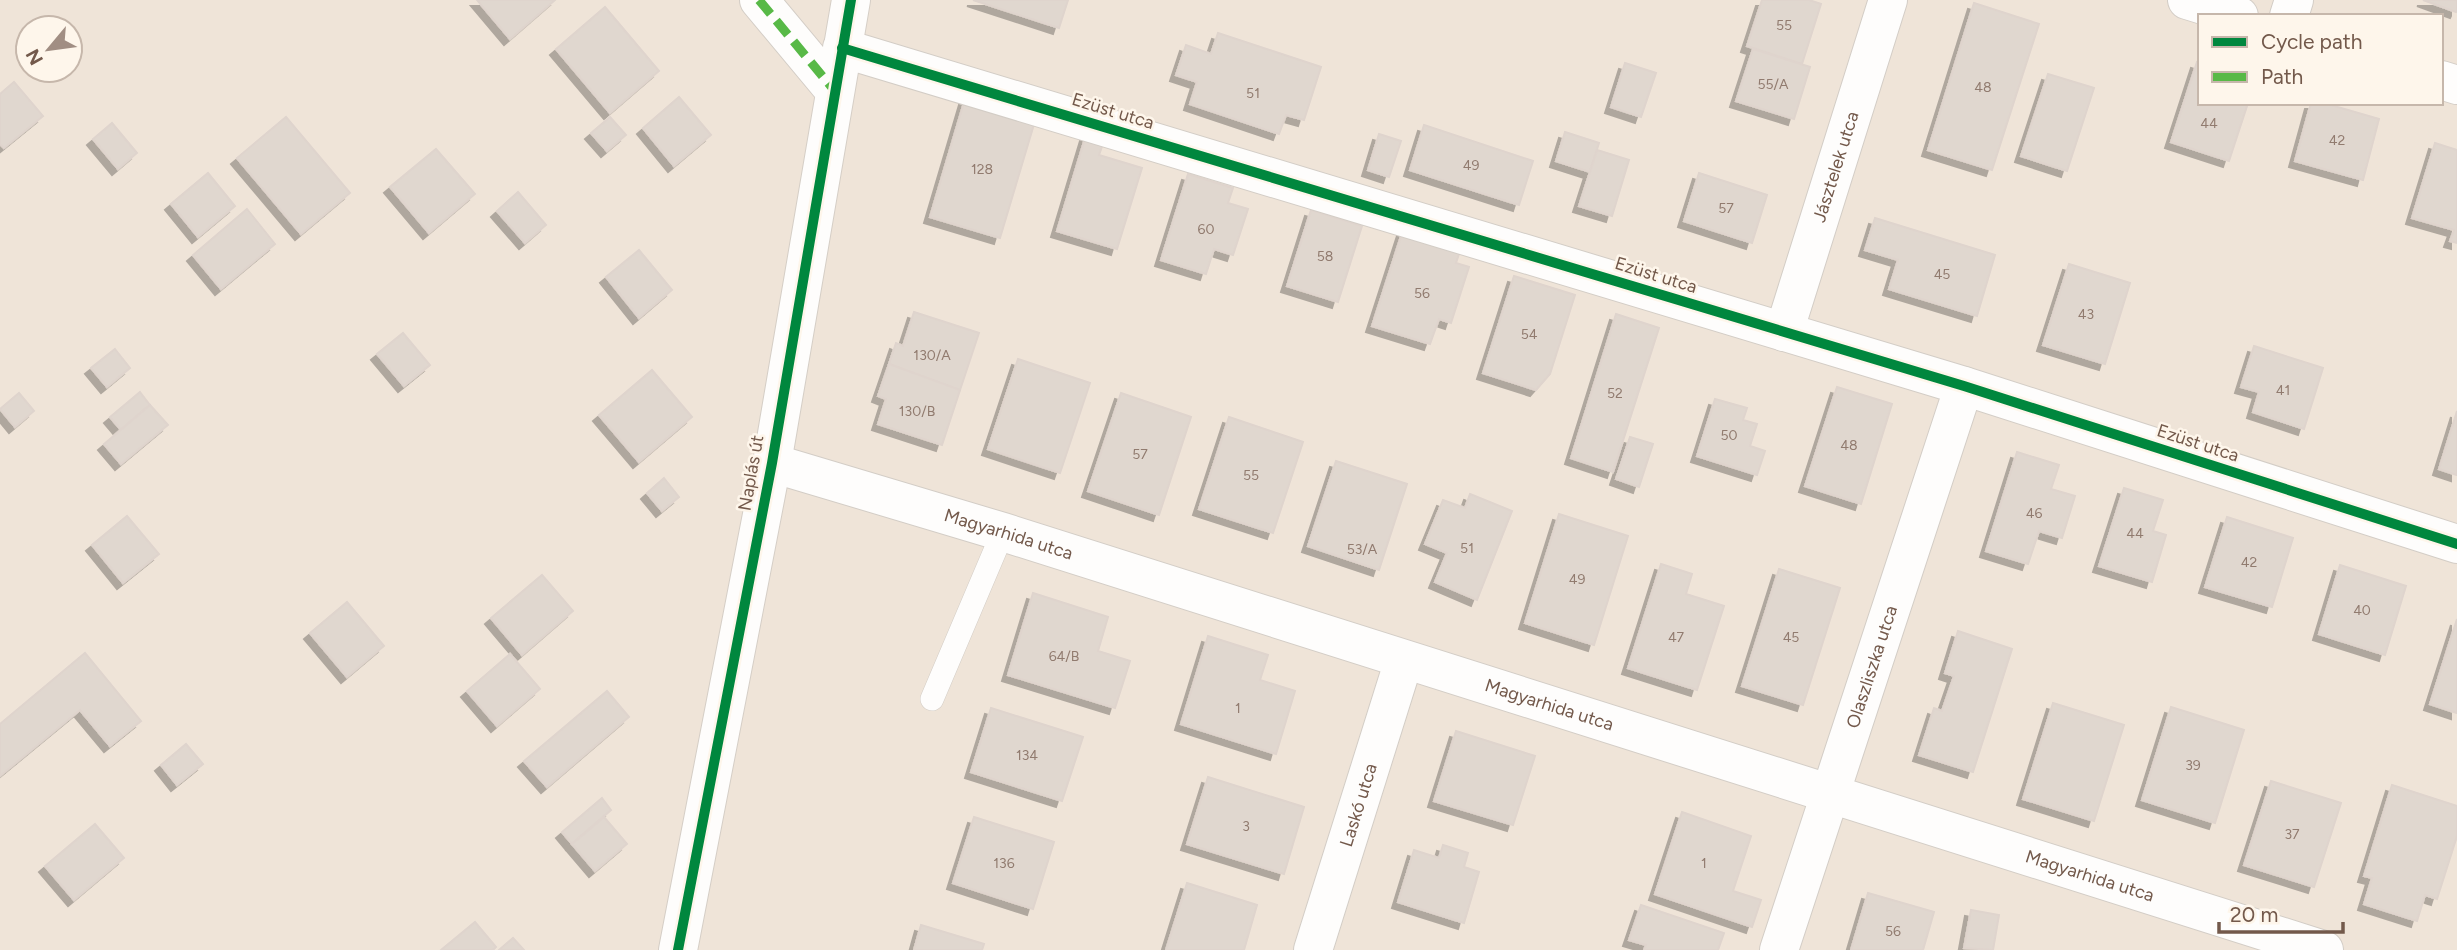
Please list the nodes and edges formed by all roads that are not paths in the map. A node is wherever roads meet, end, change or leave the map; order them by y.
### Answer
1 (759, 0) edge
2 (851, 0) edge
3 (1888, 0) edge
4 (2187, 0) edge
5 (2232, 14) edge
6 (842, 48) junction
7 (834, 90) junction
8 (1784, 332) junction
9 (1964, 386) junction
10 (772, 463) junction
11 (1003, 532) junction
12 (2457, 544) edge
13 (1404, 660) junction
14 (932, 699) dead end
15 (1830, 794) junction
16 (678, 950) edge
17 (1313, 950) edge
18 (1779, 950) edge
19 (2324, 950) edge

1 - 7 street
2 - 6 street, Naplás út
3 - 8 street, Jásztelek utca
4 - 5 street
6 - 7 street, Naplás út
6 - 8 street, Ezüst utca
7 - 10 street, Naplás út
8 - 9 street, Ezüst utca
9 - 12 street, Ezüst utca
9 - 15 street, Olaszliszka utca
10 - 11 street, Magyarhida utca
10 - 16 street, Naplás út
11 - 13 street, Magyarhida utca
11 - 14 lane
13 - 15 street, Magyarhida utca
13 - 17 street, Laskó utca
15 - 18 street, Olaszliszka utca
15 - 19 street, Magyarhida utca

